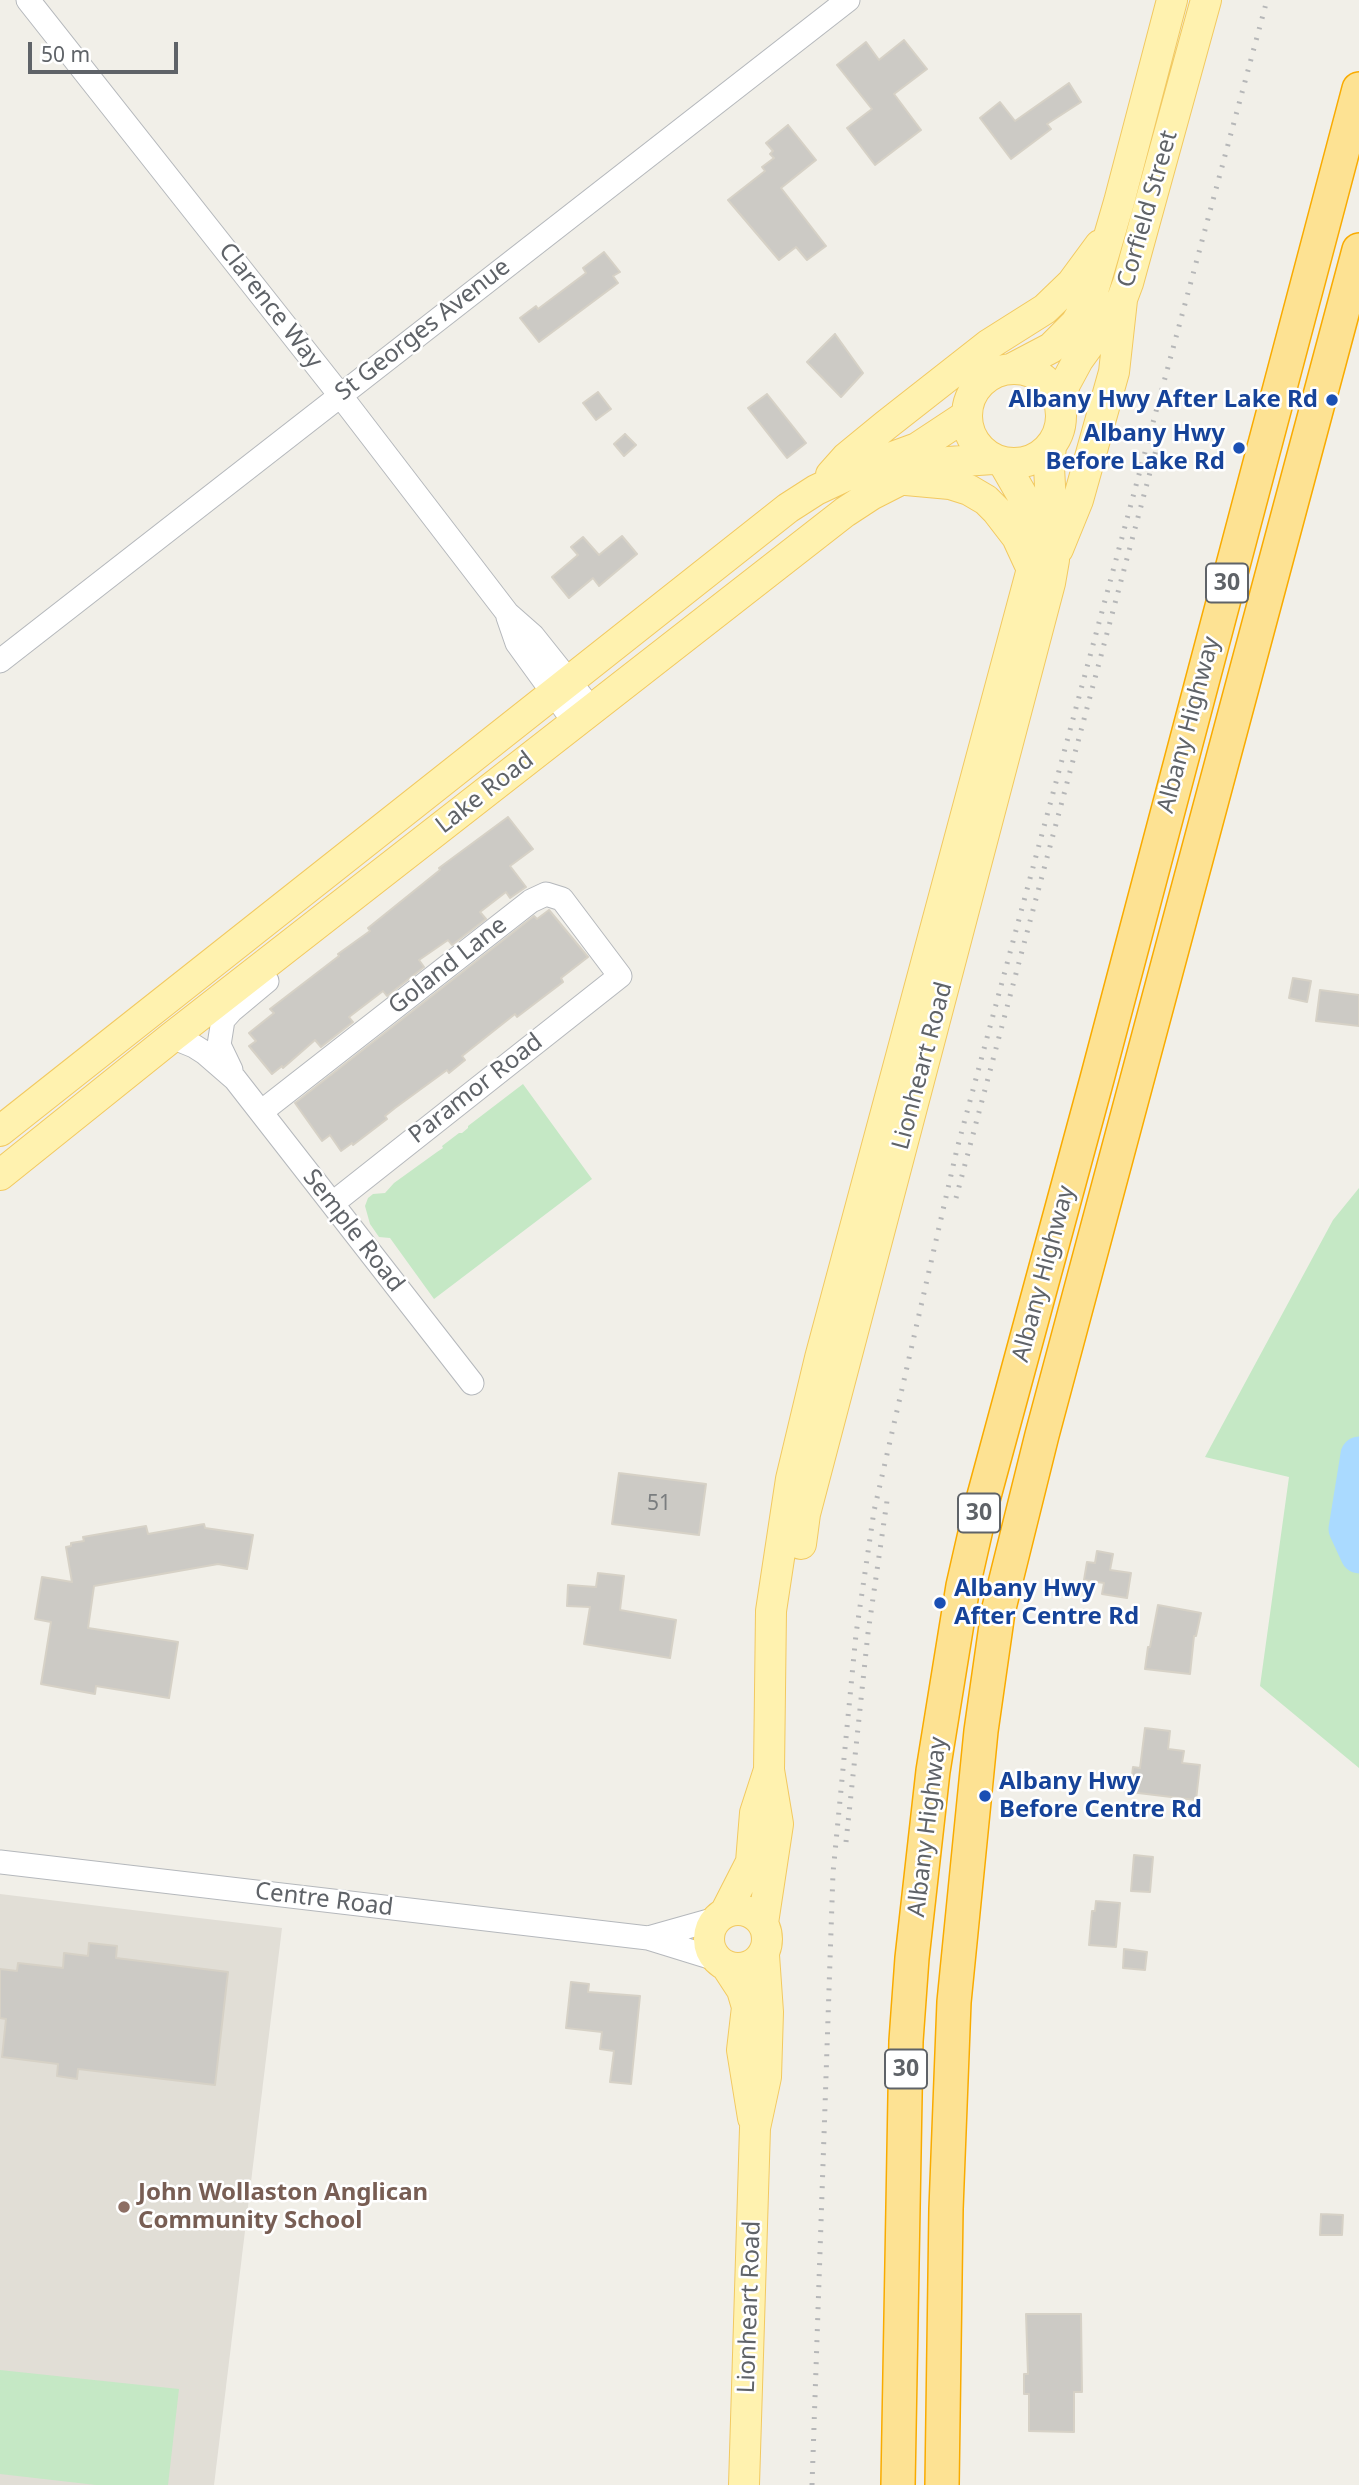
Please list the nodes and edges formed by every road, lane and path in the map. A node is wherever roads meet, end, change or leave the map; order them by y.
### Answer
1 (28, 0) edge
2 (848, 0) edge
3 (1172, 0) edge
4 (1206, 0) edge
5 (1359, 89) edge
6 (1109, 233) junction
7 (1355, 266) edge
8 (1310, 270) junction
9 (1122, 299) junction
10 (1011, 369) junction
11 (340, 395) junction
12 (1059, 403) junction
13 (967, 415) junction
14 (1051, 446) junction
15 (998, 460) junction
16 (900, 479) junction
17 (816, 490) junction
18 (1043, 564) junction
19 (0, 661) edge
20 (561, 688) junction
21 (583, 717) junction
22 (347, 900) junction
23 (620, 976) joint
24 (172, 1037) junction
25 (235, 1079) junction
26 (1097, 1079) junction
27 (1137, 1086) junction
28 (261, 1112) junction
29 (0, 1131) edge
30 (0, 1175) edge
31 (333, 1203) junction
32 (472, 1382) dead end
33 (769, 1770) junction
34 (0, 1862) edge
35 (722, 1915) junction
36 (763, 1923) junction
37 (649, 1938) junction
38 (764, 1955) junction
39 (912, 1958) junction
40 (957, 1958) junction
41 (722, 1963) junction
42 (755, 2129) junction
43 (744, 2485) edge
44 (898, 2485) edge
45 (942, 2485) edge

1 - 11 street, Clarence Way
2 - 11 street, St Georges Avenue
3 - 6 main road, Corfield Street
4 - 9 main road, Corfield Street
5 - 8 highway, Albany Highway / 30
6 - 10 main road, Corfield Street
6 - 17 main road
7 - 8 highway
7 - 27 highway, Albany Highway / 30
8 - 26 highway, Albany Highway / 30
9 - 12 main road, Corfield Street
9 - 18 main road
10 - 12 main road
10 - 13 main road
11 - 19 street, St Georges Avenue
11 - 20 street, Clarence Way
12 - 14 main road
13 - 15 main road
13 - 17 main road, Lake Road
14 - 15 main road
14 - 18 main road, Lionheart Road
15 - 16 main road, Lake Road
15 - 18 main road, Lionheart Road
16 - 18 main road
16 - 21 main road, Lake Road
17 - 20 main road, Lake Road
18 - 33 main road, Lionheart Road
20 - 21 street, Clarence Way
20 - 29 main road, Lake Road
21 - 22 main road, Lake Road
22 - 24 main road, Lake Road
22 - 25 street, Semple Road
23 - 28 street, Goland Lane
23 - 31 street, Paramor Road
24 - 25 street, Semple Road
24 - 30 main road, Lake Road
25 - 28 street, Semple Road
26 - 27 highway
26 - 39 highway, Albany Highway / 30
27 - 40 highway, Albany Highway / 30
28 - 31 street, Semple Road
31 - 32 street, Semple Road
33 - 35 main road, Lionheart Road
33 - 36 main road, Lionheart Road
34 - 37 street, Centre Road
35 - 36 main road
35 - 37 street, Centre Road
35 - 41 main road
36 - 38 main road
37 - 41 street, Centre Road
38 - 41 main road
38 - 42 main road, Lionheart Road
39 - 40 highway
39 - 44 highway, Albany Highway / 30
40 - 45 highway, Albany Highway / 30
41 - 42 main road, Lionheart Road
42 - 43 main road, Lionheart Road

